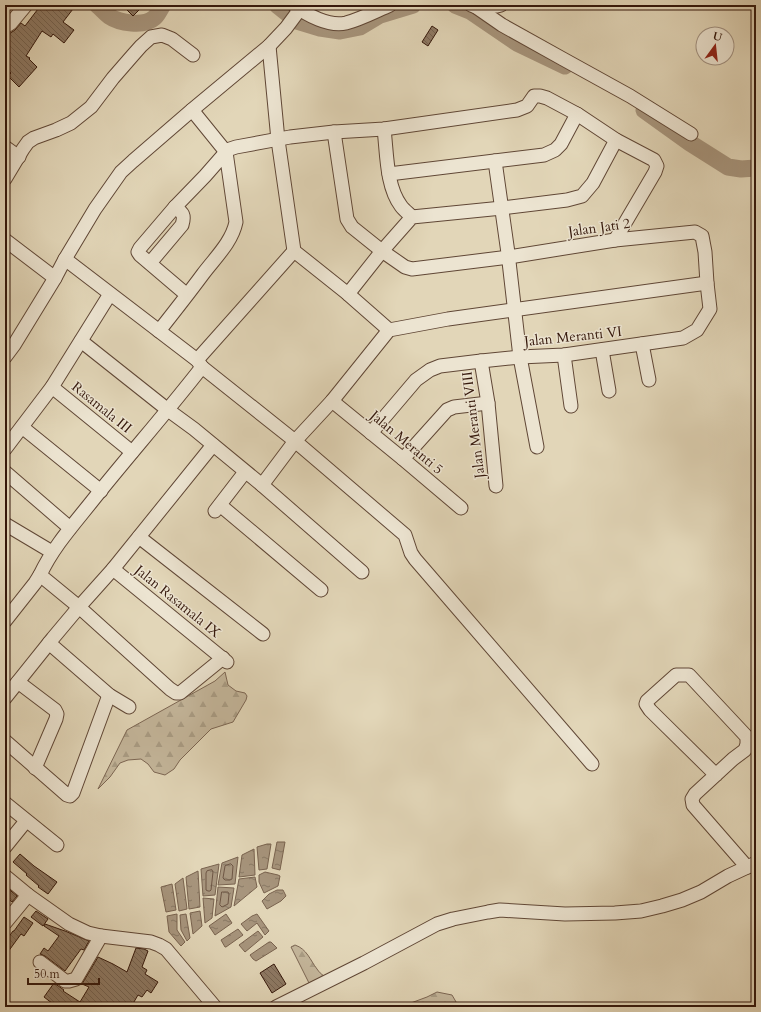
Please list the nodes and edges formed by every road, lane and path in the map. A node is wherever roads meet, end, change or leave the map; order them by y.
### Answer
1 (26, 5) edge
2 (390, 5) edge
3 (501, 5) edge
4 (474, 6) edge
5 (298, 8) edge
6 (5, 27) edge
7 (269, 46) junction
8 (192, 55) dead end
9 (192, 110) junction
10 (577, 114) junction
11 (384, 129) junction
12 (334, 132) junction
13 (691, 134) dead end
14 (278, 140) junction
15 (616, 140) junction
16 (5, 147) edge
17 (226, 152) junction
18 (18, 157) junction
19 (495, 161) junction
20 (389, 174) junction
21 (5, 179) edge
22 (175, 207) junction
23 (502, 208) junction
24 (412, 217) junction
25 (695, 232) joint
26 (5, 240) edge
27 (615, 240) junction
28 (294, 251) junction
29 (382, 251) junction
30 (508, 257) junction
31 (65, 259) junction
32 (150, 263) junction
33 (55, 278) junction
34 (707, 283) junction
35 (110, 294) junction
36 (348, 294) junction
37 (187, 295) junction
38 (515, 309) junction
39 (159, 330) junction
40 (389, 330) junction
41 (81, 341) junction
42 (642, 344) junction
43 (602, 350) junction
44 (6, 353) edge
45 (564, 355) junction
46 (520, 357) junction
47 (481, 361) junction
48 (200, 364) junction
49 (649, 380) dead end
50 (52, 387) junction
51 (609, 391) dead end
52 (332, 401) junction
53 (488, 403) junction
54 (571, 406) dead end
55 (168, 410) junction
56 (22, 427) junction
57 (371, 433) junction
58 (295, 441) junction
59 (213, 445) junction
60 (537, 447) dead end
61 (5, 449) edge
62 (132, 452) junction
63 (403, 459) junction
64 (5, 472) edge
65 (245, 472) junction
66 (262, 486) junction
67 (496, 486) dead end
68 (101, 491) junction
69 (461, 508) dead end
70 (5, 524) edge
71 (70, 528) junction
72 (139, 537) junction
73 (52, 552) junction
74 (113, 569) junction
75 (362, 572) dead end
76 (40, 575) junction
77 (321, 590) dead end
78 (79, 607) junction
79 (5, 621) edge
80 (262, 634) dead end
81 (49, 643) junction
82 (18, 682) junction
83 (109, 695) junction
84 (5, 698) edge
85 (129, 707) dead end
86 (5, 741) edge
87 (592, 764) dead end
88 (36, 768) junction
89 (716, 775) junction
90 (5, 803) edge
91 (26, 821) junction
92 (57, 845) dead end
93 (5, 847) edge
94 (752, 865) edge
95 (5, 876) edge
96 (28, 894) junction
97 (5, 923) edge
98 (101, 936) junction
99 (40, 962) dead end
100 (215, 1007) edge
101 (276, 1007) edge

1 - 6 street
2 - 5 street
3 - 4 street
4 - 13 street
5 - 7 street
7 - 9 street
7 - 14 street
8 - 18 street
9 - 17 street
9 - 31 street
10 - 11 street
10 - 15 street
10 - 19 street
11 - 12 street
11 - 20 street
12 - 14 street
12 - 29 street, Jalan Jati 2
14 - 17 street
14 - 28 street
15 - 23 street
15 - 27 street
16 - 18 street
17 - 22 street
17 - 37 street
18 - 21 street
19 - 20 street
19 - 23 street
20 - 24 street
22 - 32 street
22 - 32 street
23 - 24 street
23 - 30 street
24 - 29 street
25 - 27 street, Jalan Jati 2
25 - 34 street, Jalan Meranti VI
26 - 33 street
27 - 30 street, Jalan Jati 2
28 - 36 street
28 - 48 street
29 - 30 street, Jalan Jati 2
29 - 36 street
30 - 38 street
31 - 33 street
31 - 35 street
32 - 37 street
33 - 44 street
34 - 38 street
34 - 42 street, Jalan Meranti VI
35 - 39 street
35 - 41 street
36 - 40 street
37 - 39 street
38 - 40 street
38 - 46 street
39 - 48 street
40 - 52 street
41 - 50 street
41 - 55 street
42 - 43 street, Jalan Meranti VI
42 - 49 street
43 - 45 street, Jalan Meranti VI
43 - 51 street
45 - 46 street, Jalan Meranti VI
45 - 54 street
46 - 47 street, Jalan Meranti VI
46 - 60 street
47 - 53 street, Jalan Meranti VIII
47 - 57 street, Jalan Meranti VI
48 - 55 street
48 - 58 street
50 - 56 street
50 - 62 street, Rasamala III
52 - 57 street, Jalan Meranti 5
52 - 58 street
53 - 63 street
53 - 67 street, Jalan Meranti VIII
55 - 59 street
55 - 62 street
56 - 61 street
56 - 68 street
57 - 63 street, Jalan Meranti 5
58 - 66 street
58 - 87 street
59 - 65 street
59 - 72 street
62 - 68 street
63 - 69 street, Jalan Meranti 5
64 - 71 street
65 - 66 street
65 - 77 street
66 - 75 street
68 - 71 street
70 - 73 street
71 - 73 street
72 - 74 street
72 - 80 street
73 - 76 street
74 - 78 street
74 - 78 street, Jalan Rasamala IX
76 - 78 street
76 - 79 street
78 - 81 street
81 - 82 street
81 - 83 street
82 - 84 street
82 - 88 street
83 - 85 street
83 - 88 street
86 - 88 street
89 - 89 street
89 - 94 street
90 - 91 street
91 - 92 street
91 - 93 street
94 - 101 street
95 - 96 street
96 - 97 street
96 - 98 street
98 - 99 street
98 - 100 street

